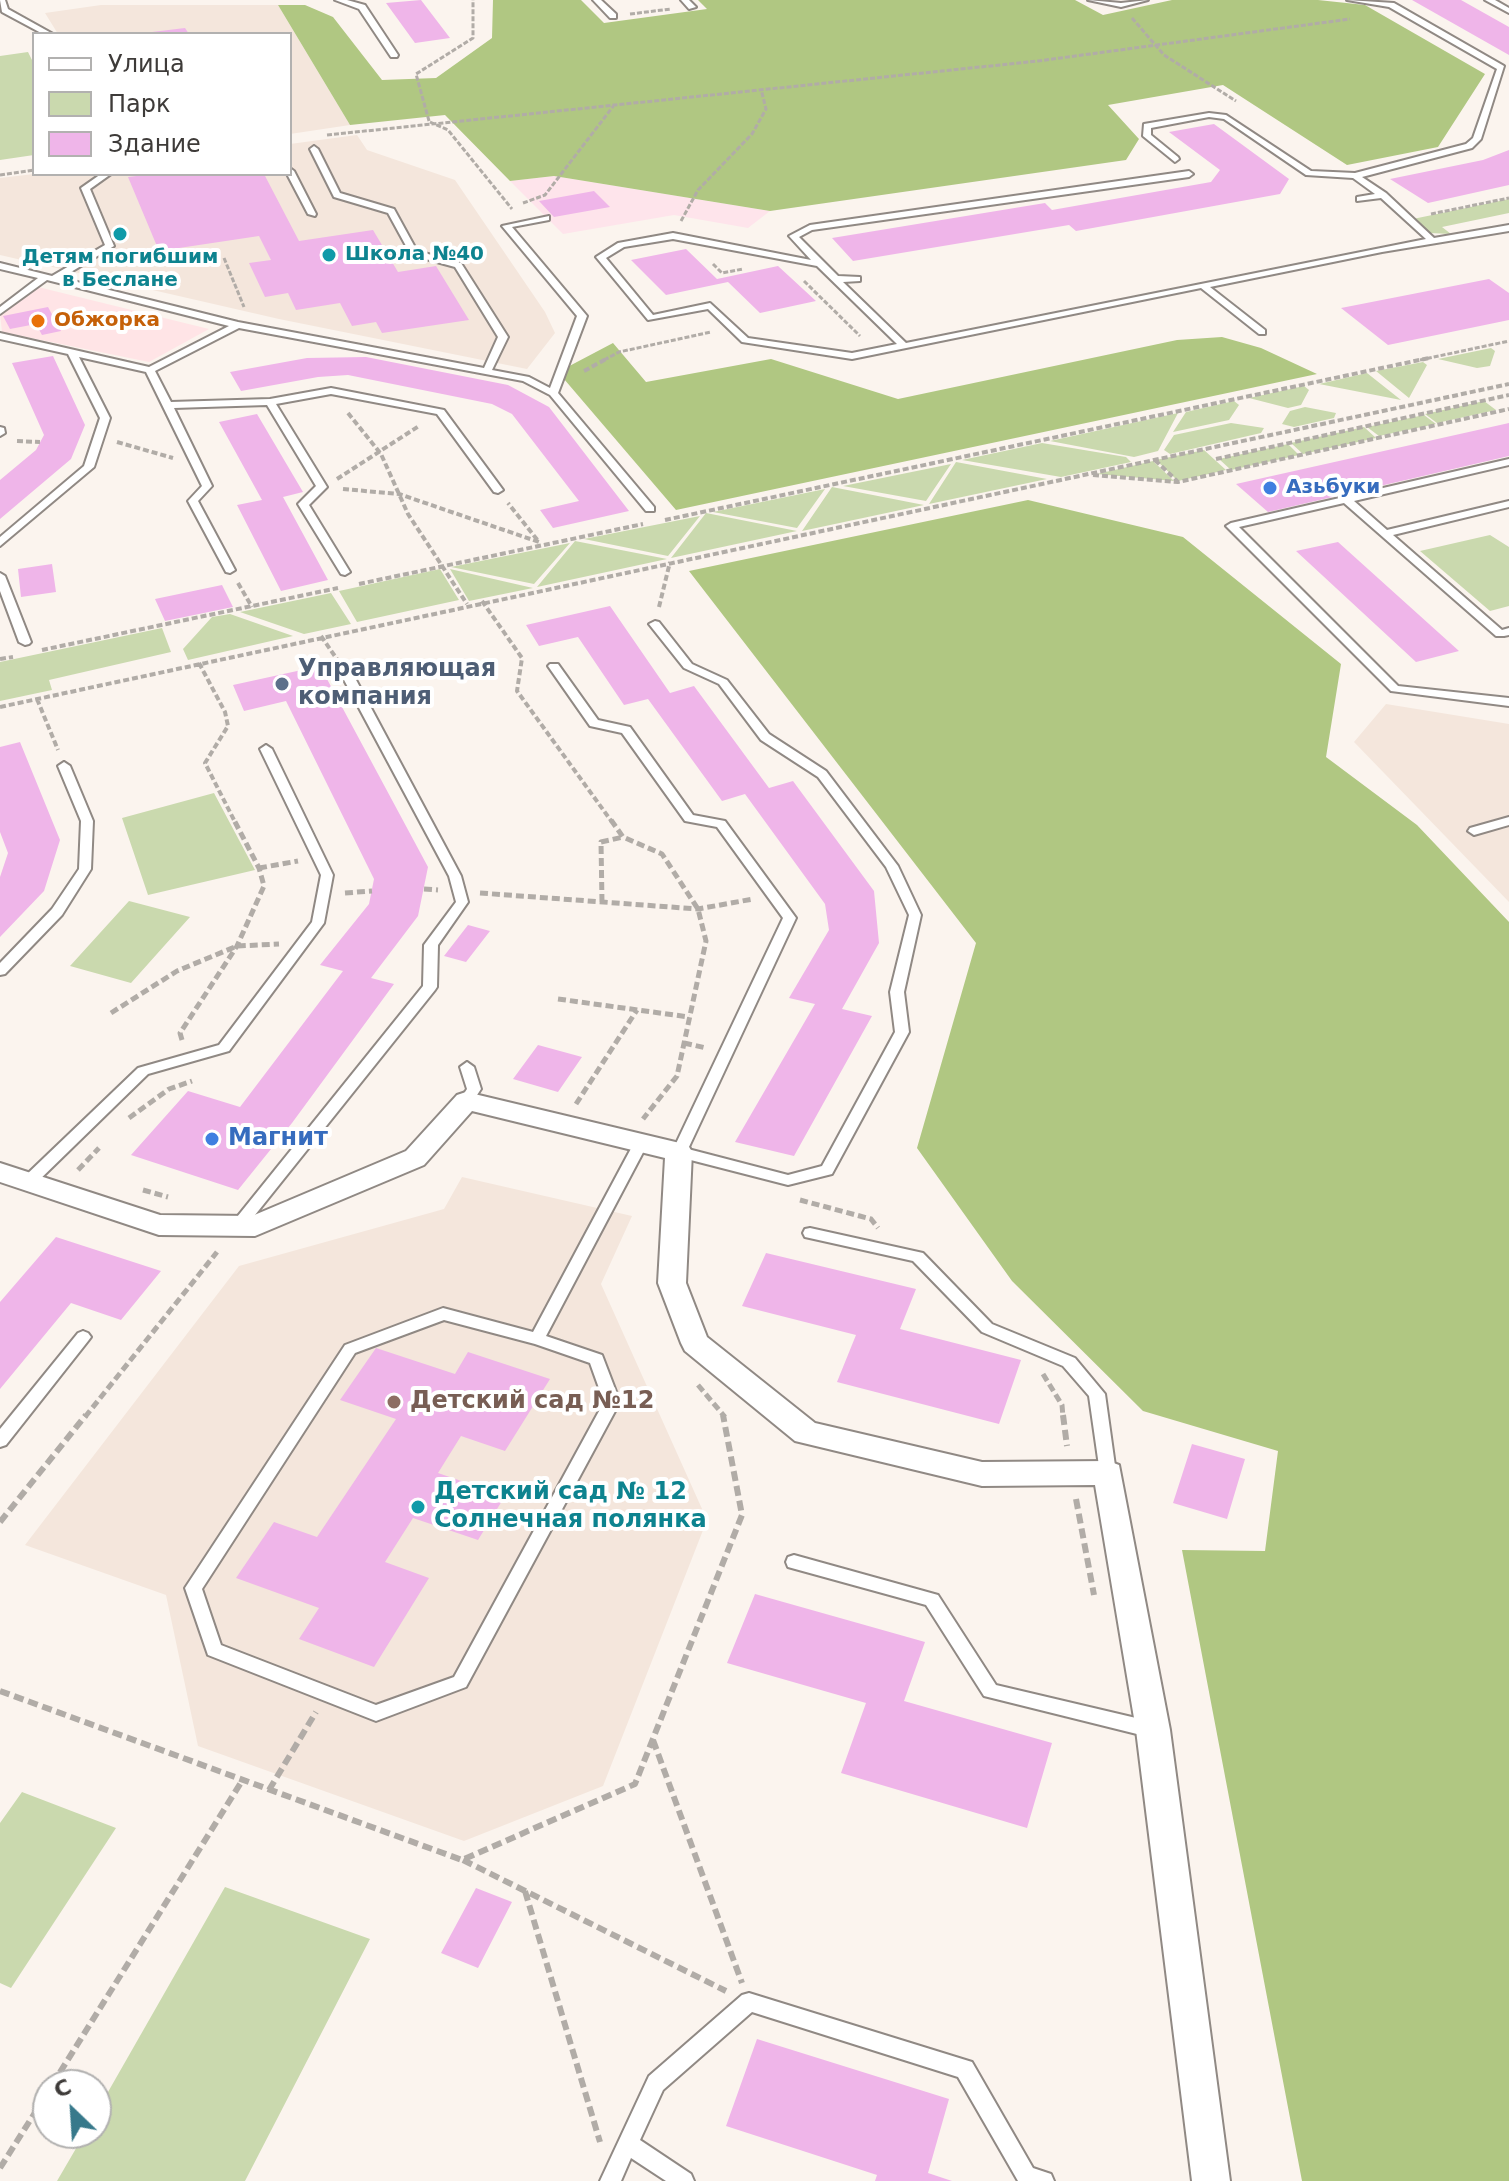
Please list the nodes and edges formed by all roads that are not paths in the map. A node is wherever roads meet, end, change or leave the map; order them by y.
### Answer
1 (1, 0) edge
2 (339, 0) edge
3 (597, 0) edge
4 (685, 0) edge
5 (1092, 0) edge
6 (1144, 0) edge
7 (1351, 0) edge
8 (1489, 0) edge
9 (692, 7) road end
10 (1509, 11) edge
11 (613, 16) road end
12 (45, 32) edge
13 (394, 55) dead end
14 (314, 149) dead end
15 (1175, 159) dead end
16 (1189, 174) dead end
17 (292, 175) edge
18 (104, 176) edge
19 (1355, 176) junction
20 (1383, 195) junction
21 (1360, 199) dead end
22 (312, 214) dead end
23 (546, 218) dead end
24 (1509, 228) edge
25 (1434, 242) junction
26 (820, 264) junction
27 (0, 266) edge
28 (50, 278) junction
29 (835, 279) junction
30 (857, 279) dead end
31 (1204, 286) junction
32 (0, 311) edge
33 (238, 325) junction
34 (1262, 332) dead end
35 (0, 336) edge
36 (904, 346) junction
37 (72, 352) junction
38 (488, 369) junction
39 (150, 370) junction
40 (554, 389) junction
41 (270, 402) junction
42 (168, 405) junction
43 (1509, 462) edge
44 (498, 490) road end
45 (1348, 501) junction
46 (1509, 504) edge
47 (650, 509) dead end
48 (1386, 533) junction
49 (0, 543) edge
50 (230, 570) dead end
51 (345, 572) dead end
52 (0, 576) edge
53 (655, 624) road end
54 (1509, 631) edge
55 (25, 642) dead end
56 (554, 666) dead end
57 (349, 678) road end
58 (1509, 702) edge
59 (266, 749) dead end
60 (64, 766) road end
61 (1509, 821) edge
62 (1474, 831) dead end
63 (0, 971) edge
64 (467, 1067) dead end
65 (466, 1101) junction
66 (641, 1132) junction
67 (679, 1152) junction
68 (26, 1172) edge
69 (238, 1226) junction
70 (810, 1233) dead end
71 (83, 1337) dead end
72 (537, 1339) junction
73 (0, 1441) edge
74 (1108, 1473) junction
75 (794, 1562) dead end
76 (1153, 1730) junction
77 (627, 2144) junction
78 (611, 2180) edge
79 (684, 2181) edge
80 (1044, 2181) edge
81 (1211, 2181) edge

1 - 12 lane
2 - 13 lane
3 - 11 lane
4 - 9 lane
5 - 6 lane
7 - 19 lane
8 - 10 lane
14 - 38 lane
15 - 19 lane
16 - 26 lane
17 - 22 lane
18 - 28 lane
19 - 20 lane
20 - 21 lane
20 - 25 lane
23 - 40 lane
24 - 25 lane
25 - 31 lane
26 - 29 lane
26 - 36 lane
27 - 28 lane
28 - 32 lane
28 - 33 lane
29 - 30 lane
29 - 36 lane
31 - 34 lane
31 - 36 lane
33 - 38 lane
33 - 39 lane
35 - 37 lane
37 - 39 lane
37 - 49 lane
38 - 40 lane
39 - 42 lane
40 - 47 lane
41 - 42 lane
41 - 44 lane
41 - 51 lane
42 - 50 lane
43 - 45 lane
45 - 48 lane
45 - 58 lane
46 - 48 lane
48 - 54 lane
52 - 55 lane
53 - 67 lane
56 - 67 lane
57 - 69 lane
59 - 68 lane
60 - 63 lane
61 - 62 lane
64 - 65 lane
65 - 66 street
65 - 69 street
66 - 67 street
66 - 72 lane
67 - 74 street
68 - 69 street
70 - 74 lane
71 - 73 lane
72 - 72 lane
74 - 76 street
75 - 76 lane
76 - 81 street
77 - 78 lane
77 - 79 lane
77 - 80 lane

